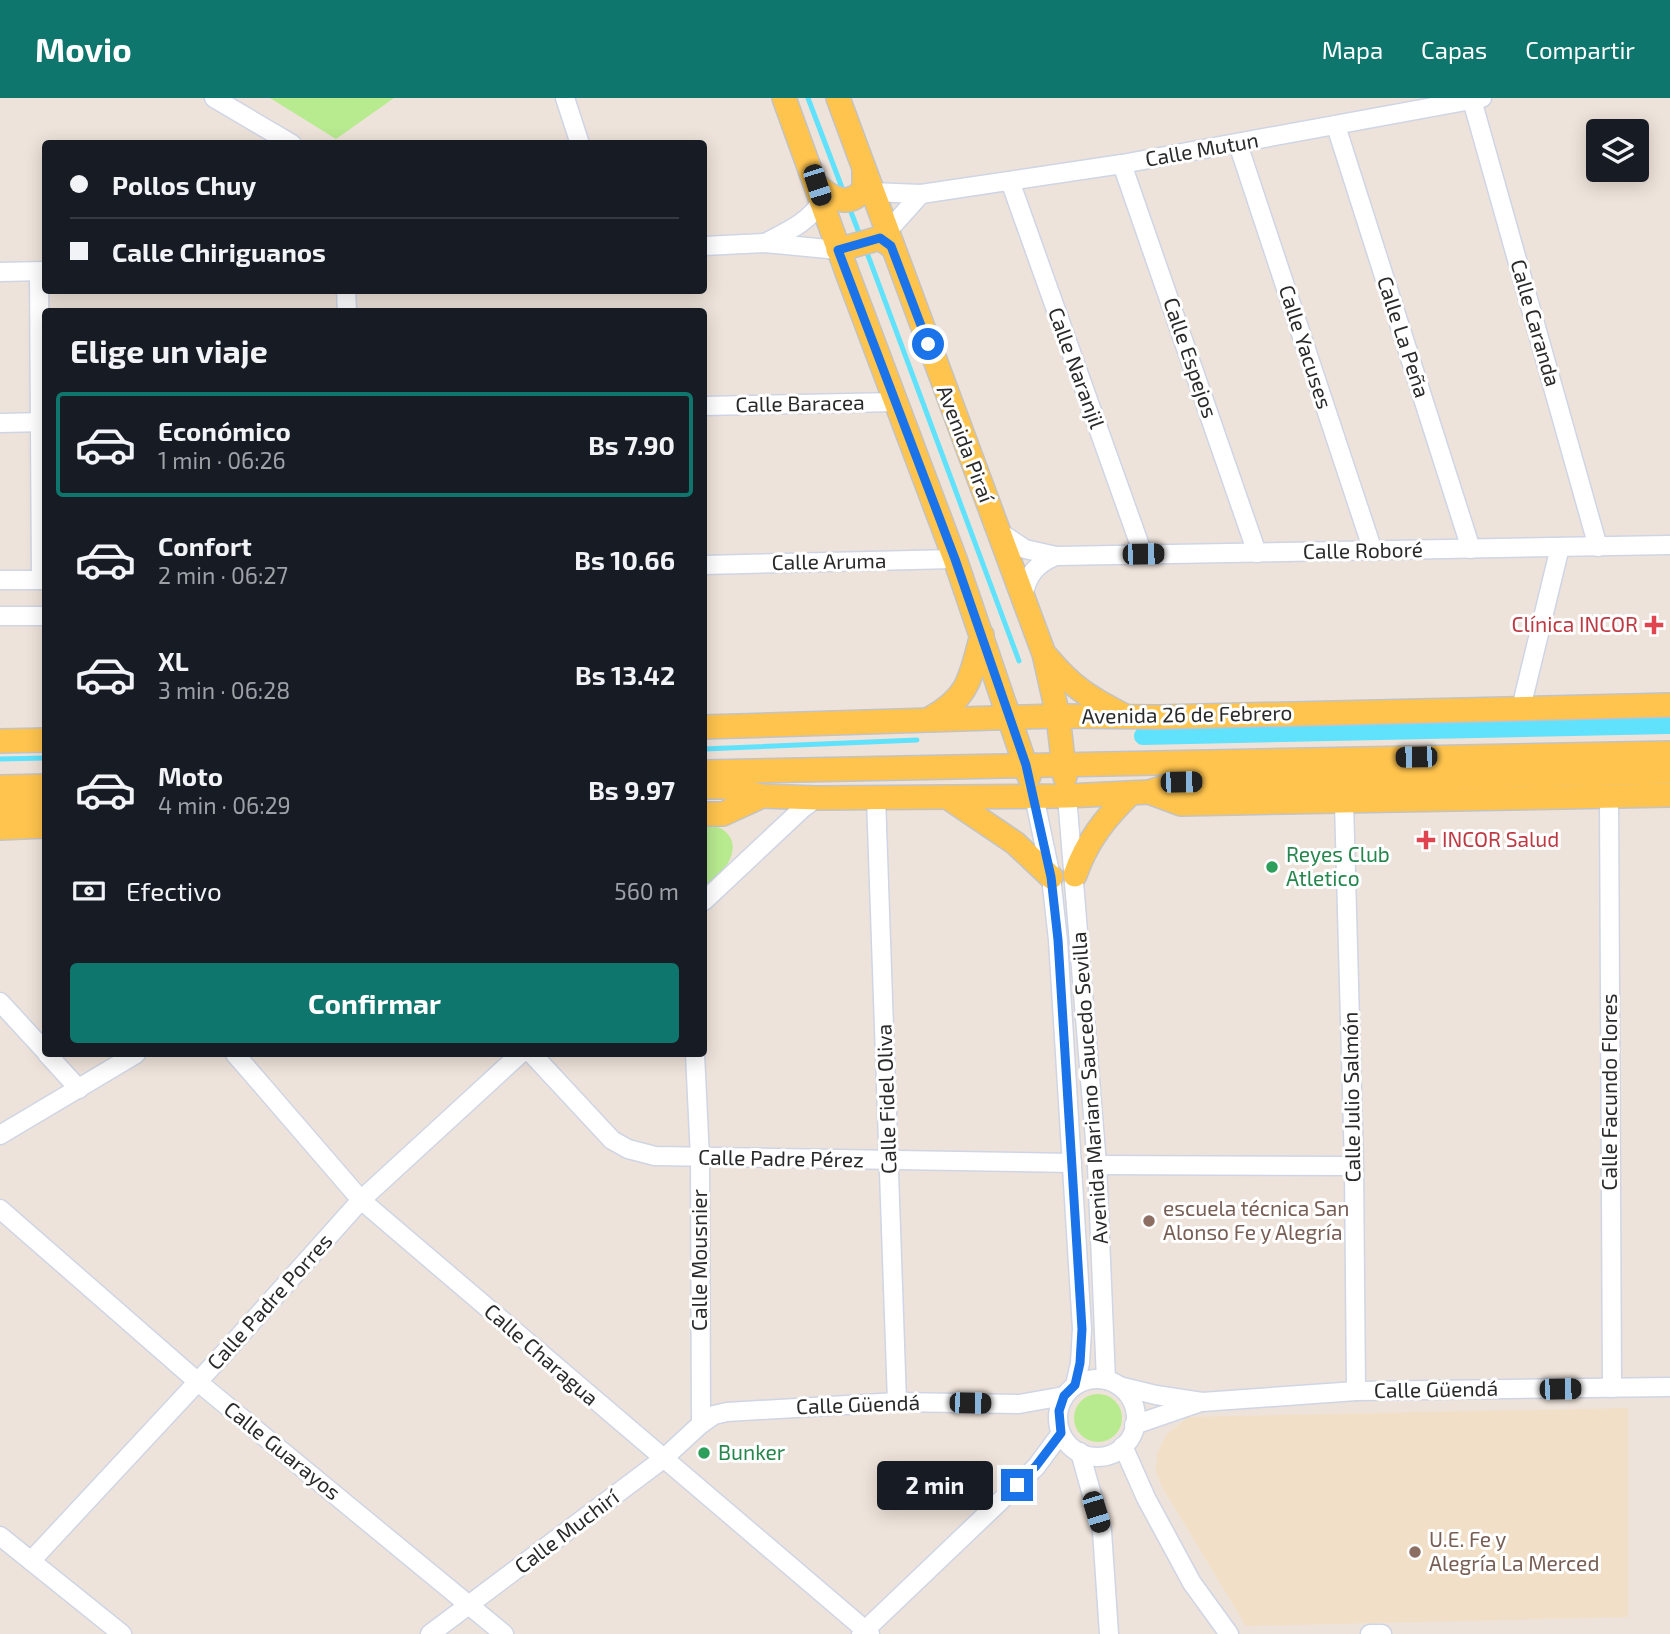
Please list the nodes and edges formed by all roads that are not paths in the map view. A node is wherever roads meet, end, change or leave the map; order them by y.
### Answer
1 (214, 98) edge
2 (565, 98) edge
3 (784, 98) edge
4 (838, 98) edge
5 (1477, 99) edge
6 (1336, 125) junction
7 (285, 140) edge
8 (579, 140) edge
9 (1238, 144) junction
10 (1122, 164) junction
11 (868, 181) junction
12 (1010, 181) junction
13 (820, 193) junction
14 (921, 194) junction
15 (889, 239) junction
16 (765, 243) junction
17 (707, 246) edge
18 (838, 250) junction
19 (0, 272) edge
20 (42, 272) edge
21 (848, 275) junction
22 (896, 402) junction
23 (707, 406) edge
24 (42, 422) edge
25 (0, 423) edge
26 (998, 531) junction
27 (1670, 545) edge
28 (1560, 547) junction
29 (1598, 547) junction
30 (1471, 549) junction
31 (1373, 551) junction
32 (1258, 552) junction
33 (1143, 554) junction
34 (1056, 556) junction
35 (955, 559) junction
36 (707, 565) edge
37 (0, 580) edge
38 (42, 580) edge
39 (1023, 597) junction
40 (0, 616) edge
41 (42, 616) edge
42 (982, 635) junction
43 (1044, 654) junction
44 (1670, 705) edge
45 (1521, 708) junction
46 (1058, 716) junction
47 (1010, 718) junction
48 (1129, 718) junction
49 (929, 719) junction
50 (707, 727) edge
51 (42, 740) edge
52 (0, 741) edge
53 (1670, 753) edge
54 (1064, 763) junction
55 (1026, 765) junction
56 (707, 772) edge
57 (1670, 772) edge
58 (42, 786) edge
59 (0, 787) edge
60 (707, 787) edge
61 (1140, 793) junction
62 (1670, 795) edge
63 (762, 796) junction
64 (1034, 796) junction
65 (1068, 796) junction
66 (1609, 796) junction
67 (876, 797) junction
68 (947, 797) junction
69 (817, 798) junction
70 (1344, 802) junction
71 (42, 805) edge
72 (0, 806) edge
73 (707, 814) edge
74 (42, 826) edge
75 (0, 828) edge
76 (1075, 875) junction
77 (1051, 877) junction
78 (707, 898) edge
79 (0, 1002) edge
80 (42, 1049) edge
81 (50, 1057) edge
82 (131, 1057) edge
83 (238, 1057) edge
84 (517, 1057) edge
85 (535, 1057) edge
86 (695, 1057) edge
87 (79, 1089) junction
88 (0, 1135) edge
89 (700, 1158) junction
90 (890, 1160) junction
91 (1072, 1163) junction
92 (1097, 1165) junction
93 (1354, 1166) junction
94 (361, 1200) junction
95 (0, 1209) edge
96 (198, 1382) junction
97 (1112, 1383) junction
98 (1670, 1387) edge
99 (1612, 1388) junction
100 (1070, 1391) junction
101 (1356, 1391) junction
102 (897, 1402) junction
103 (1202, 1402) junction
104 (1019, 1404) junction
105 (701, 1424) junction
106 (1134, 1426) junction
107 (1067, 1438) junction
108 (1123, 1446) junction
109 (663, 1460) junction
110 (0, 1536) edge
111 (31, 1561) junction
112 (470, 1605) junction
113 (866, 1633) edge
114 (122, 1634) edge
115 (430, 1634) edge
116 (504, 1634) edge
117 (1109, 1634) edge
118 (1229, 1634) edge
119 (1370, 1634) edge
120 (1378, 1634) edge

1 - 7 street
2 - 8 street
3 - 13 main road
4 - 11 main road, Avenida Piraí
5 - 6 street, Calle Mutun
5 - 29 street, Calle Caranda
6 - 9 street, Calle Mutun
6 - 30 street, Calle La Peña
9 - 10 street, Calle Mutun
9 - 31 street, Calle Yacuses
10 - 12 street, Calle Mutun
10 - 32 street, Calle Espejos
11 - 13 main road
11 - 14 street, Calle Mutun
11 - 15 main road, Avenida Piraí
12 - 14 street, Calle Mutun
12 - 33 street, Calle Naranjil
13 - 16 street
13 - 18 main road
14 - 15 street
15 - 18 main road
15 - 26 main road, Avenida Piraí
16 - 17 street
16 - 18 street
16 - 21 street
18 - 21 main road
19 - 20 street
21 - 22 main road
22 - 23 street, Calle Baracea
22 - 35 main road
24 - 25 street
26 - 34 street, Calle Roboré
26 - 39 main road, Avenida Piraí
27 - 29 street, Calle Roboré
28 - 29 street, Calle Roboré
28 - 30 street, Calle Roboré
28 - 45 street
30 - 31 street, Calle Roboré
31 - 32 street, Calle Roboré
32 - 33 street, Calle Roboré
33 - 34 street, Calle Roboré
34 - 39 street
35 - 36 street, Calle Aruma
35 - 42 main road
37 - 38 street
39 - 43 main road, Avenida Piraí
40 - 41 street
42 - 47 main road
42 - 49 main road
43 - 46 main road, Avenida Piraí
43 - 48 main road
44 - 45 main road, Avenida 26 de Febrero
45 - 48 main road, Avenida 26 de Febrero
46 - 47 main road, Avenida 26 de Febrero
46 - 48 main road, Avenida 26 de Febrero
46 - 54 main road, Avenida Piraí
47 - 49 main road, Avenida 26 de Febrero
47 - 55 main road
49 - 50 main road, Avenida 26 de Febrero
51 - 52 main road
53 - 54 main road
54 - 55 main road
54 - 65 main road, Avenida Piraí
55 - 56 main road
55 - 64 main road
57 - 61 main road
58 - 59 main road
60 - 63 main road
61 - 65 main road
61 - 70 main road
61 - 76 main road
62 - 66 main road
63 - 69 main road
63 - 73 main road
64 - 65 main road
64 - 68 main road
64 - 77 street, Avenida Mariano Saucedo Sevilla
65 - 76 street, Avenida Mariano Saucedo Sevilla
66 - 70 main road
66 - 99 street, Calle Facundo Flores
67 - 68 main road
67 - 69 main road
67 - 90 street, Calle Fidel Oliva
68 - 77 main road
69 - 78 street
70 - 93 street, Calle Julio Salmón
71 - 72 main road
74 - 75 main road
76 - 92 street, Avenida Mariano Saucedo Sevilla
77 - 91 street, Avenida Mariano Saucedo Sevilla
79 - 80 street
81 - 87 street
82 - 87 street
83 - 94 street, Calle Charagua
84 - 94 street, Calle Padre Porres
85 - 89 street, Calle Padre Pérez
86 - 89 street, Calle Mousnier
87 - 88 street
89 - 90 street, Calle Padre Pérez
89 - 105 street, Calle Mousnier
90 - 91 street, Calle Padre Pérez
90 - 102 street, Calle Fidel Oliva
91 - 100 street, Avenida Mariano Saucedo Sevilla
92 - 93 street
92 - 97 street, Avenida Mariano Saucedo Sevilla
93 - 101 street, Calle Julio Salmón
94 - 96 street, Calle Padre Porres
94 - 109 street, Calle Charagua
95 - 96 street, Calle Guarayos
96 - 111 street, Calle Padre Porres
96 - 112 street, Calle Guarayos
97 - 100 street
97 - 103 street, Calle Güendá
97 - 106 street
98 - 99 street, Calle Güendá
99 - 101 street, Calle Güendá
100 - 104 street, Calle Güendá
100 - 107 street
101 - 103 street, Calle Güendá
102 - 104 street, Calle Güendá
102 - 105 street, Calle Güendá
103 - 106 street, Calle Güendá
104 - 107 street, Calle Güendá
105 - 109 street, Calle Muchirí
106 - 108 street
107 - 108 street
107 - 113 street
107 - 117 street
108 - 118 street
109 - 112 street, Calle Muchirí
109 - 113 street, Calle Charagua
110 - 111 street
111 - 114 street
112 - 115 street, Calle Muchirí
112 - 116 street, Calle Guarayos
119 - 120 street

